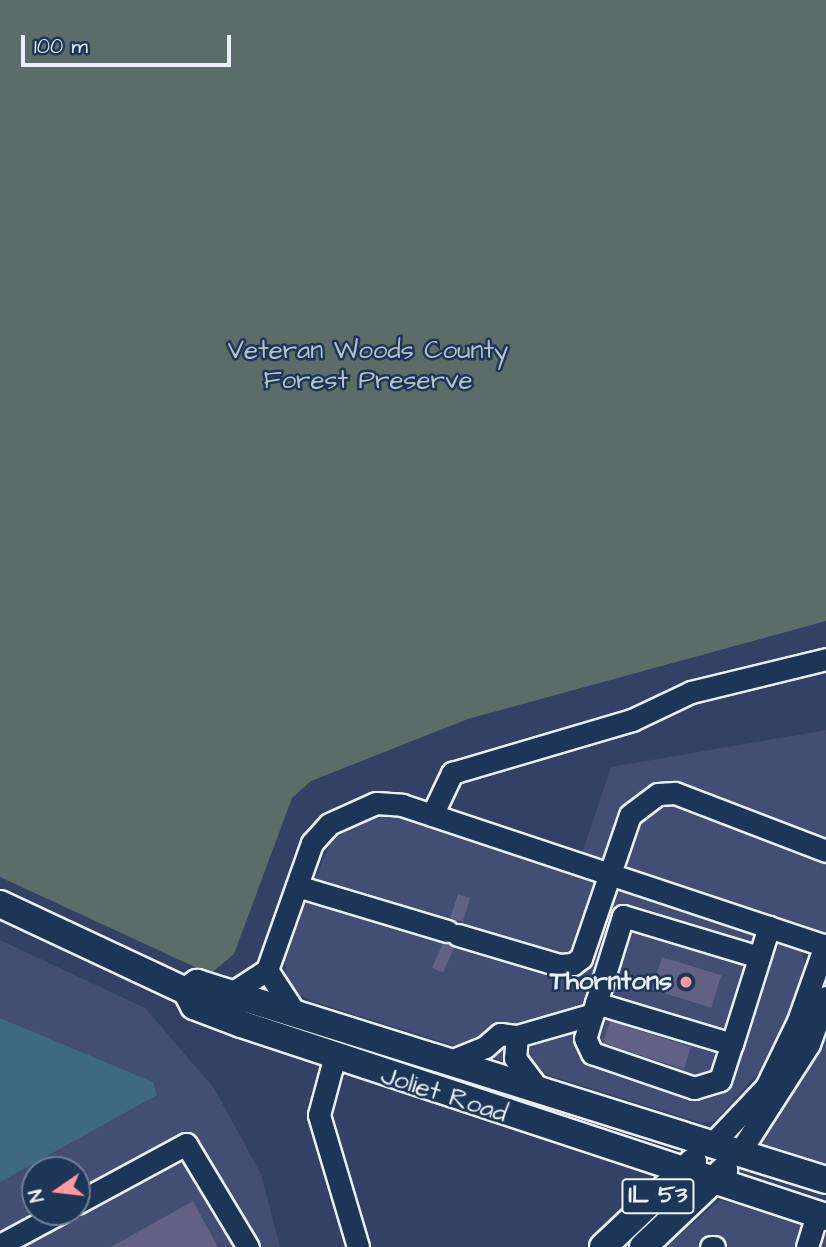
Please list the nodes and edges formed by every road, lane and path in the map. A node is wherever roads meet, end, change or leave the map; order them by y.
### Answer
1 (826, 659) edge
2 (432, 815) junction
3 (826, 851) edge
4 (611, 874) junction
5 (297, 886) junction
6 (0, 904) edge
7 (769, 927) junction
8 (825, 946) edge
9 (759, 957) junction
10 (267, 971) junction
11 (186, 991) junction
12 (230, 994) junction
13 (826, 997) edge
14 (595, 1008) junction
15 (297, 1016) junction
16 (517, 1036) junction
17 (732, 1044) junction
18 (334, 1059) junction
19 (448, 1062) junction
20 (538, 1089) junction
21 (712, 1144) junction
22 (739, 1153) junction
23 (683, 1171) junction
24 (826, 1180) edge
25 (714, 1181) junction
26 (91, 1195) edge
27 (822, 1215) edge
28 (35, 1226) edge
29 (0, 1245) edge
30 (248, 1247) edge
31 (359, 1247) edge
32 (603, 1247) edge
33 (643, 1247) edge
34 (807, 1247) edge

1 - 2 lane
2 - 4 lane
2 - 5 lane
3 - 4 lane
4 - 5 lane
4 - 7 lane
5 - 10 lane
6 - 11 main road, Joliet Road
7 - 8 lane
7 - 9 lane
8 - 21 lane
9 - 14 lane
9 - 17 lane
10 - 12 lane
10 - 15 lane
11 - 12 main road, Joliet Road
11 - 18 main road, Joliet Road
12 - 15 main road, Joliet Road
13 - 22 lane
14 - 16 lane
14 - 17 lane
14 - 17 lane
15 - 19 main road, Joliet Road
16 - 19 lane
16 - 20 lane
18 - 23 main road, Joliet Road
18 - 31 lane
19 - 20 main road, Joliet Road
20 - 21 main road, Joliet Road
21 - 22 main road, IL 53
21 - 23 main road, IL 53
22 - 24 main road, IL 53
22 - 25 main road, IL 53
23 - 25 main road, Joliet Road
23 - 32 main road, IL 53
25 - 27 main road, IL 53
25 - 33 main road, IL 53
26 - 30 lane
27 - 34 lane
28 - 29 lane

